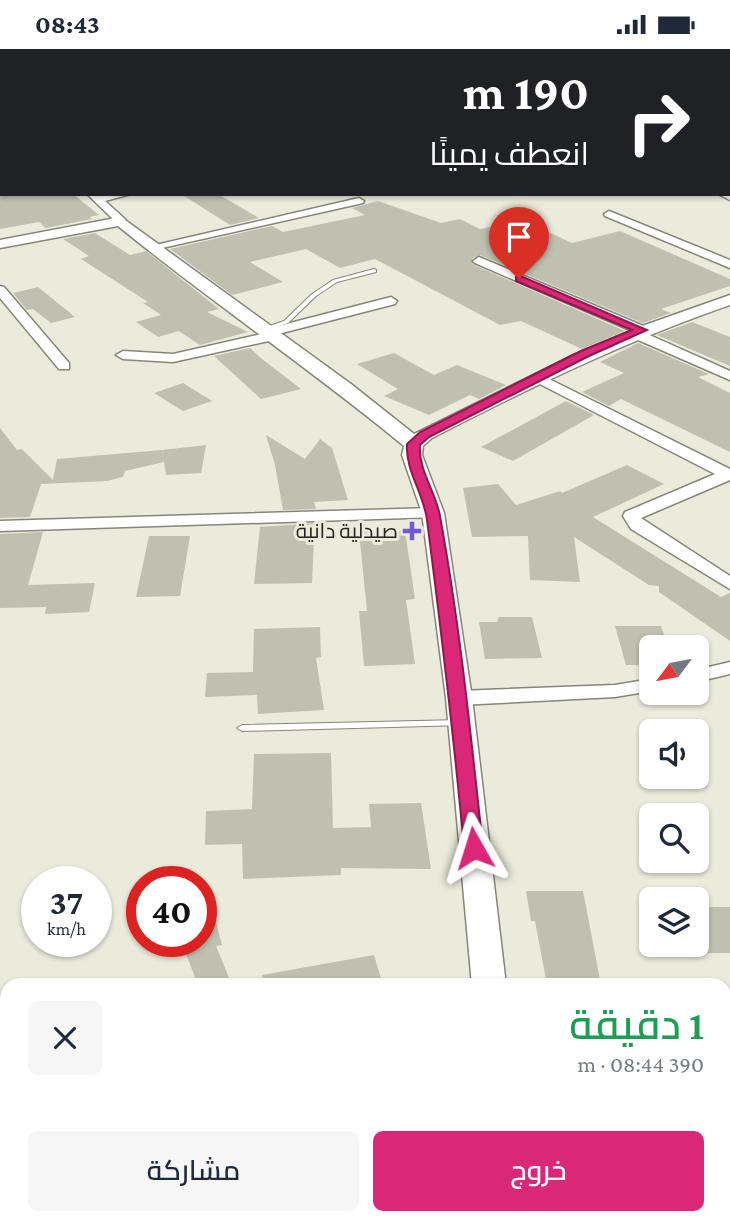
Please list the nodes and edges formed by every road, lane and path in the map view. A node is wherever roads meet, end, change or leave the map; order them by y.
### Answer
1 (95, 197) edge
2 (359, 201) dead end
3 (609, 214) dead end
4 (121, 221) junction
5 (0, 244) edge
6 (153, 247) junction
7 (479, 261) dead end
8 (730, 264) edge
9 (374, 271) dead end
10 (0, 290) edge
11 (730, 300) edge
12 (391, 301) dead end
13 (638, 332) junction
14 (268, 333) junction
15 (122, 355) dead end
16 (64, 366) dead end
17 (730, 376) edge
18 (539, 378) junction
19 (414, 444) junction
20 (729, 474) edge
21 (433, 513) junction
22 (0, 526) edge
23 (730, 584) edge
24 (730, 668) edge
25 (709, 672) edge
26 (639, 687) edge
27 (460, 710) junction
28 (242, 728) dead end
29 (488, 978) edge

1 - 4 street
2 - 6 street
3 - 8 street
4 - 5 street
4 - 6 street
6 - 14 street
7 - 13 street
9 - 14 lane
10 - 16 street
11 - 13 street
12 - 14 street
13 - 17 street
13 - 18 street
14 - 15 street
14 - 19 street
18 - 19 street
18 - 20 street
19 - 21 street
20 - 23 street
21 - 22 street
21 - 27 street
24 - 25 street
26 - 27 street
27 - 28 lane
27 - 29 street

